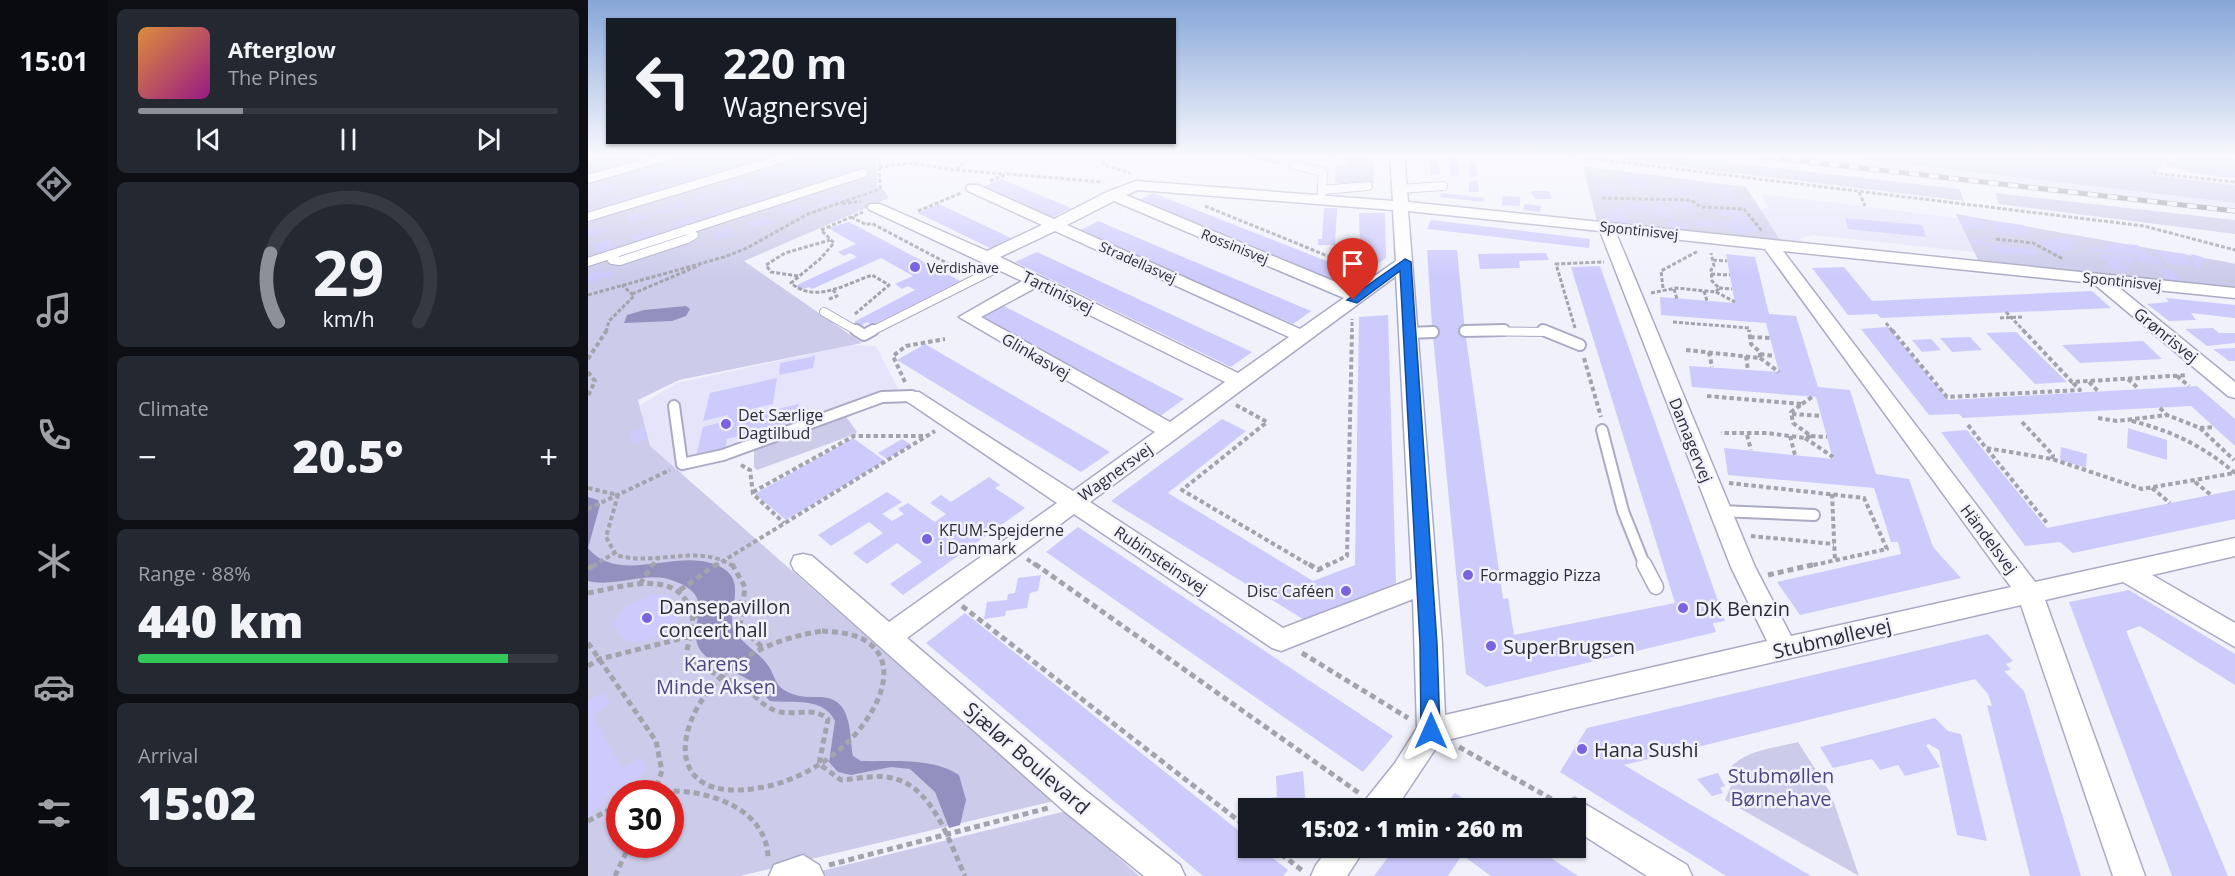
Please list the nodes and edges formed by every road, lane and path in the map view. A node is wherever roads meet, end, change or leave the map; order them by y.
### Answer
1 (658, 196) edge
2 (792, 196) edge
3 (859, 196) edge
4 (879, 196) edge
5 (955, 196) edge
6 (991, 196) edge
7 (1110, 196) edge
8 (1114, 196) edge
9 (1183, 196) edge
10 (1356, 196) edge
11 (1405, 196) edge
12 (1861, 196) edge
13 (1899, 196) edge
14 (1401, 197) junction
15 (1602, 198) dead end
16 (878, 203) junction
17 (832, 205) junction
18 (1865, 206) dead end
19 (588, 217) edge
20 (850, 217) junction
21 (901, 219) junction
22 (1053, 224) junction
23 (1606, 227) junction
24 (1996, 239) dead end
25 (831, 240) junction
26 (1709, 244) junction
27 (1770, 244) junction
28 (2235, 250) edge
29 (1347, 255) dead end
30 (1713, 260) junction
31 (2064, 260) dead end
32 (995, 261) junction
33 (1727, 261) dead end
34 (588, 262) edge
35 (707, 262) junction
36 (1405, 262) junction
37 (1620, 262) junction
38 (1711, 274) junction
39 (1730, 275) dead end
40 (800, 276) junction
41 (2097, 278) junction
42 (975, 279) junction
43 (1035, 281) junction
44 (622, 285) junction
45 (832, 288) junction
46 (1663, 288) junction
47 (1674, 289) junction
48 (1732, 289) dead end
49 (1717, 290) junction
50 (1704, 291) junction
51 (2235, 293) edge
52 (632, 294) junction
53 (588, 295) edge
54 (1633, 295) junction
55 (1355, 298) junction
56 (1677, 299) dead end
57 (1707, 301) dead end
58 (1735, 302) dead end
59 (834, 304) dead end
60 (850, 309) dead end
61 (861, 309) junction
62 (824, 312) dead end
63 (2006, 312) dead end
64 (2011, 317) junction
65 (2022, 317) dead end
66 (2000, 318) dead end
67 (1673, 322) dead end
68 (843, 323) junction
69 (1886, 323) dead end
70 (1465, 331) dead end
71 (1433, 332) dead end
72 (1410, 333) junction
73 (1303, 337) junction
74 (1750, 337) junction
75 (1770, 338) dead end
76 (945, 339) dead end
77 (1580, 345) junction
78 (1686, 350) dead end
79 (1709, 352) junction
80 (1746, 356) junction
81 (1760, 356) junction
82 (1774, 356) dead end
83 (588, 360) edge
84 (1712, 367) dead end
85 (1748, 370) dead end
86 (588, 372) edge
87 (1779, 372) dead end
88 (2128, 379) junction
89 (2088, 381) junction
90 (1240, 382) junction
91 (2072, 382) junction
92 (2189, 386) dead end
93 (1713, 388) dead end
94 (2139, 389) dead end
95 (2098, 391) dead end
96 (1752, 392) dead end
97 (2235, 392) edge
98 (1787, 395) dead end
99 (588, 396) edge
100 (912, 396) junction
101 (1220, 396) junction
102 (1707, 396) dead end
103 (1714, 396) junction
104 (1812, 397) dead end
105 (1753, 400) junction
106 (1789, 403) junction
107 (1802, 404) junction
108 (674, 406) dead end
109 (2160, 408) dead end
110 (1792, 414) junction
111 (2167, 415) junction
112 (1821, 416) dead end
113 (2098, 418) dead end
114 (2128, 420) junction
115 (951, 422) junction
116 (2022, 422) dead end
117 (1602, 424) joint
118 (1968, 425) dead end
119 (2214, 427) dead end
120 (2200, 428) junction
121 (1171, 432) junction
122 (1721, 433) dead end
123 (1747, 435) junction
124 (927, 436) junction
125 (1790, 436) junction
126 (1811, 436) junction
127 (1827, 437) dead end
128 (1805, 438) junction
129 (1986, 448) junction
130 (1751, 450) dead end
131 (723, 455) junction
132 (1795, 455) dead end
133 (1833, 457) dead end
134 (2052, 459) junction
135 (2221, 460) junction
136 (2234, 460) edge
137 (682, 464) junction
138 (2233, 470) edge
139 (2194, 481) junction
140 (588, 488) edge
141 (2151, 488) junction
142 (753, 492) junction
143 (1832, 494) dead end
144 (618, 495) junction
145 (2211, 495) dead end
146 (1075, 502) junction
147 (2170, 503) dead end
148 (588, 509) edge
149 (1720, 511) junction
150 (1814, 515) dead end
151 (784, 523) junction
152 (2047, 523) dead end
153 (1750, 535) dead end
154 (1834, 544) junction
155 (2235, 547) edge
156 (1011, 548) junction
157 (613, 554) junction
158 (655, 561) junction
159 (721, 561) junction
160 (1835, 561) dead end
161 (802, 563) dead end
162 (588, 570) edge
163 (2127, 572) junction
164 (641, 582) junction
165 (1425, 584) junction
166 (1656, 587) dead end
167 (682, 588) junction
168 (588, 593) edge
169 (947, 594) junction
170 (2030, 594) junction
171 (739, 603) junction
172 (696, 615) junction
173 (2235, 636) edge
174 (687, 637) junction
175 (888, 637) junction
176 (1281, 640) junction
177 (588, 643) edge
178 (763, 648) junction
179 (1784, 649) junction
180 (600, 659) junction
181 (588, 666) edge
182 (722, 676) junction
183 (1431, 731) junction
184 (819, 764) junction
185 (659, 780) edge
186 (684, 791) edge
187 (1365, 798) edge
188 (1386, 798) edge
189 (1550, 798) edge
190 (1075, 801) junction
191 (606, 811) edge
192 (1238, 820) edge
193 (1586, 820) edge
194 (588, 821) edge
195 (944, 835) junction
196 (623, 858) edge
197 (1286, 858) edge
198 (1340, 858) edge
199 (791, 872) edge
200 (615, 876) edge
201 (965, 876) edge
202 (1169, 876) edge
203 (1309, 876) edge
204 (1327, 876) edge
205 (1676, 876) edge
206 (2129, 876) edge

1 - 19 lane
2 - 34 lane
3 - 17 path
4 - 16 path
5 - 21 path
6 - 22 street, Stradellasvej
7 - 22 street, Spontinisvej
8 - 55 street, Rossinisvej
9 - 29 path
10 - 14 street, Spontinisvej
11 - 14 lane
12 - 18 path
13 - 28 path
14 - 23 street, Spontinisvej
14 - 36 street
15 - 27 path
16 - 17 path
16 - 20 path
16 - 21 street, Tartinisvej
17 - 35 path
20 - 25 path
20 - 42 path
21 - 32 street, Tartinisvej
22 - 32 street, Spontinisvej
22 - 73 street, Stradellasvej
23 - 26 street, Spontinisvej
23 - 37 street, Damagervej
24 - 31 path
25 - 40 path
25 - 40 path
26 - 27 street, Spontinisvej
26 - 30 path
26 - 46 path
27 - 41 street, Spontinisvej
27 - 170 street, Händelsvej
30 - 33 path
30 - 38 path
32 - 42 lane
32 - 43 street, Tartinisvej
35 - 44 path
35 - 52 path
36 - 55 street, Wagnersvej
36 - 72 street
37 - 54 street, Damagervej
37 - 77 path
38 - 39 path
38 - 49 path
40 - 45 path
41 - 51 street, Spontinisvej
41 - 97 street, Grønrisvej
42 - 68 lane
43 - 90 street, Tartinisvej
43 - 121 street, Glinkasvej
44 - 52 path
44 - 53 path
45 - 59 path
45 - 61 path
46 - 47 path
46 - 54 path
47 - 50 path
47 - 56 path
48 - 49 path
49 - 50 path
49 - 58 path
50 - 57 path
52 - 83 path
54 - 149 street, Damagervej
55 - 73 street, Wagnersvej
55 - 101 path
60 - 61 path
61 - 68 path
62 - 68 lane
63 - 64 path
64 - 65 path
64 - 66 path
64 - 91 path
67 - 74 path
69 - 91 path
70 - 77 lane
71 - 72 lane
72 - 165 street
73 - 90 street, Wagnersvej
74 - 75 path
74 - 81 path
76 - 100 path
77 - 117 path
78 - 79 path
79 - 80 path
79 - 84 path
80 - 81 path
80 - 85 path
81 - 82 path
81 - 87 path
86 - 99 path
88 - 89 path
88 - 92 path
88 - 94 path
89 - 91 path
89 - 95 path
90 - 101 street, Wagnersvej
93 - 103 path
96 - 105 path
98 - 106 path
100 - 115 street, Rubinsteinsvej
100 - 131 lane
101 - 121 street, Wagnersvej
102 - 103 path
103 - 105 path
104 - 107 path
105 - 106 path
106 - 107 path
107 - 110 path
108 - 137 lane
109 - 111 path
110 - 112 path
110 - 126 path
111 - 114 path
111 - 120 path
113 - 114 path
114 - 135 path
115 - 124 path
115 - 146 street, Rubinsteinsvej
116 - 134 path
117 - 166 lane
118 - 129 path
119 - 120 path
120 - 136 path
121 - 146 street, Wagnersvej
122 - 123 path
123 - 125 path
123 - 130 path
124 - 142 path
124 - 151 path
125 - 128 path
125 - 132 path
126 - 127 path
126 - 128 path
128 - 133 path
129 - 134 path
129 - 152 path
131 - 137 lane
131 - 142 path
134 - 141 path
135 - 136 path
135 - 138 path
137 - 144 path
138 - 139 path
139 - 141 path
139 - 145 path
140 - 144 path
141 - 147 path
142 - 151 path
143 - 154 path
144 - 148 path
144 - 157 path
146 - 156 street, Wagnersvej
146 - 176 street, Rubinsteinsvej
149 - 150 lane
149 - 179 street, Damagervej
151 - 159 path
153 - 154 path
154 - 160 path
155 - 163 street, Stubmøllevej
156 - 169 street, Wagnersvej
156 - 187 path
157 - 158 path
157 - 162 path
158 - 159 path
158 - 164 path
159 - 167 path
159 - 171 path
161 - 175 street
163 - 170 street, Stubmøllevej
163 - 173 street
164 - 167 path
164 - 168 path
165 - 176 street
165 - 183 street
167 - 172 path
169 - 175 street, Wagnersvej
169 - 192 path
170 - 179 street, Stubmøllevej
170 - 206 street, Händelsvej
171 - 172 path
171 - 178 path
172 - 174 path
174 - 180 path
174 - 182 path
175 - 190 street, Sjælør Boulevard
176 - 183 path
177 - 180 path
178 - 182 path, bridge
178 - 184 path, bridge
179 - 183 street, Stubmøllevej
180 - 181 path
180 - 185 path
182 - 184 path
182 - 184 path, bridge
183 - 188 street
183 - 189 path
184 - 195 path
186 - 199 path
190 - 195 path
190 - 202 street, Sjælør Boulevard
191 - 194 path
193 - 205 street
195 - 199 path
195 - 201 path
196 - 200 path
197 - 203 path
198 - 204 street

